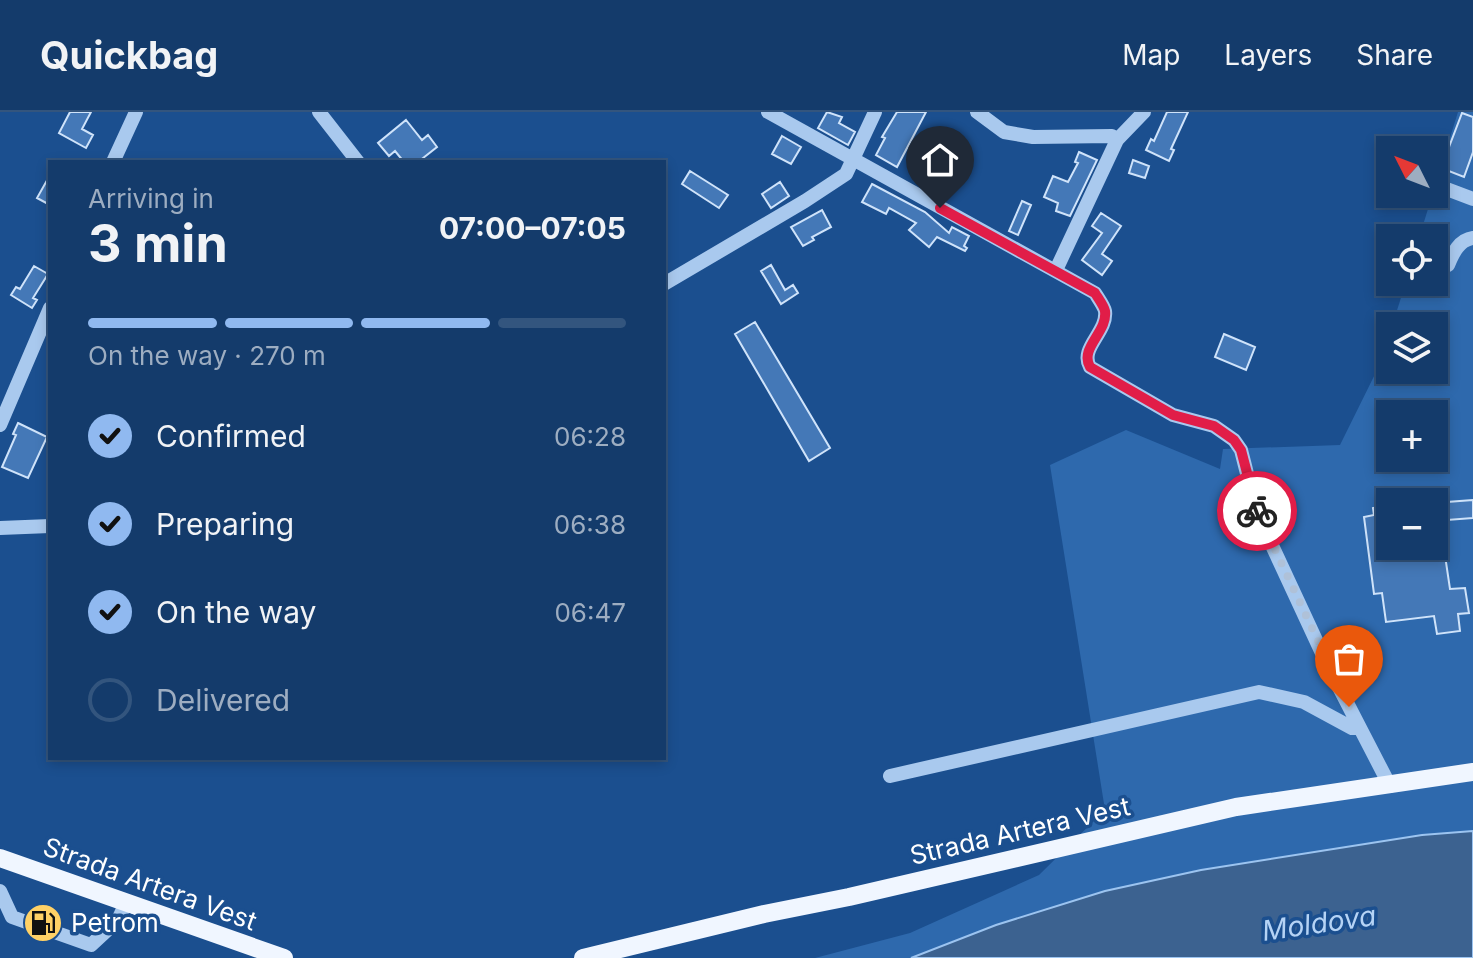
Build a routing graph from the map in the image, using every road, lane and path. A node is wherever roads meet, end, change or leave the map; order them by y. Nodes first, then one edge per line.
1 (136, 112) edge
2 (319, 112) edge
3 (768, 112) edge
4 (875, 112) edge
5 (977, 112) edge
6 (1144, 112) edge
7 (1117, 140) junction
8 (114, 160) edge
9 (356, 160) edge
10 (853, 160) junction
11 (1448, 190) edge
12 (1473, 199) edge
13 (1473, 238) edge
14 (1448, 265) dead end
15 (1056, 270) junction
16 (666, 283) edge
17 (48, 313) edge
18 (0, 425) edge
19 (48, 526) edge
20 (0, 528) edge
21 (1359, 728) junction
22 (1473, 772) edge
23 (890, 776) dead end
24 (1390, 786) junction
25 (0, 858) edge
26 (0, 891) edge
27 (126, 903) junction
28 (284, 958) edge
29 (583, 958) edge

1 - 8 street
2 - 9 street
3 - 10 street
4 - 10 street
5 - 7 street
6 - 7 street
7 - 15 street
10 - 15 street
10 - 16 street
11 - 12 street
13 - 14 street
15 - 21 street
17 - 18 street
19 - 20 street
21 - 23 street
21 - 24 street
22 - 24 main road, Strada Artera Vest
24 - 29 main road, Strada Artera Vest
25 - 27 main road, Strada Artera Vest
26 - 27 street
27 - 28 main road, Strada Artera Vest

